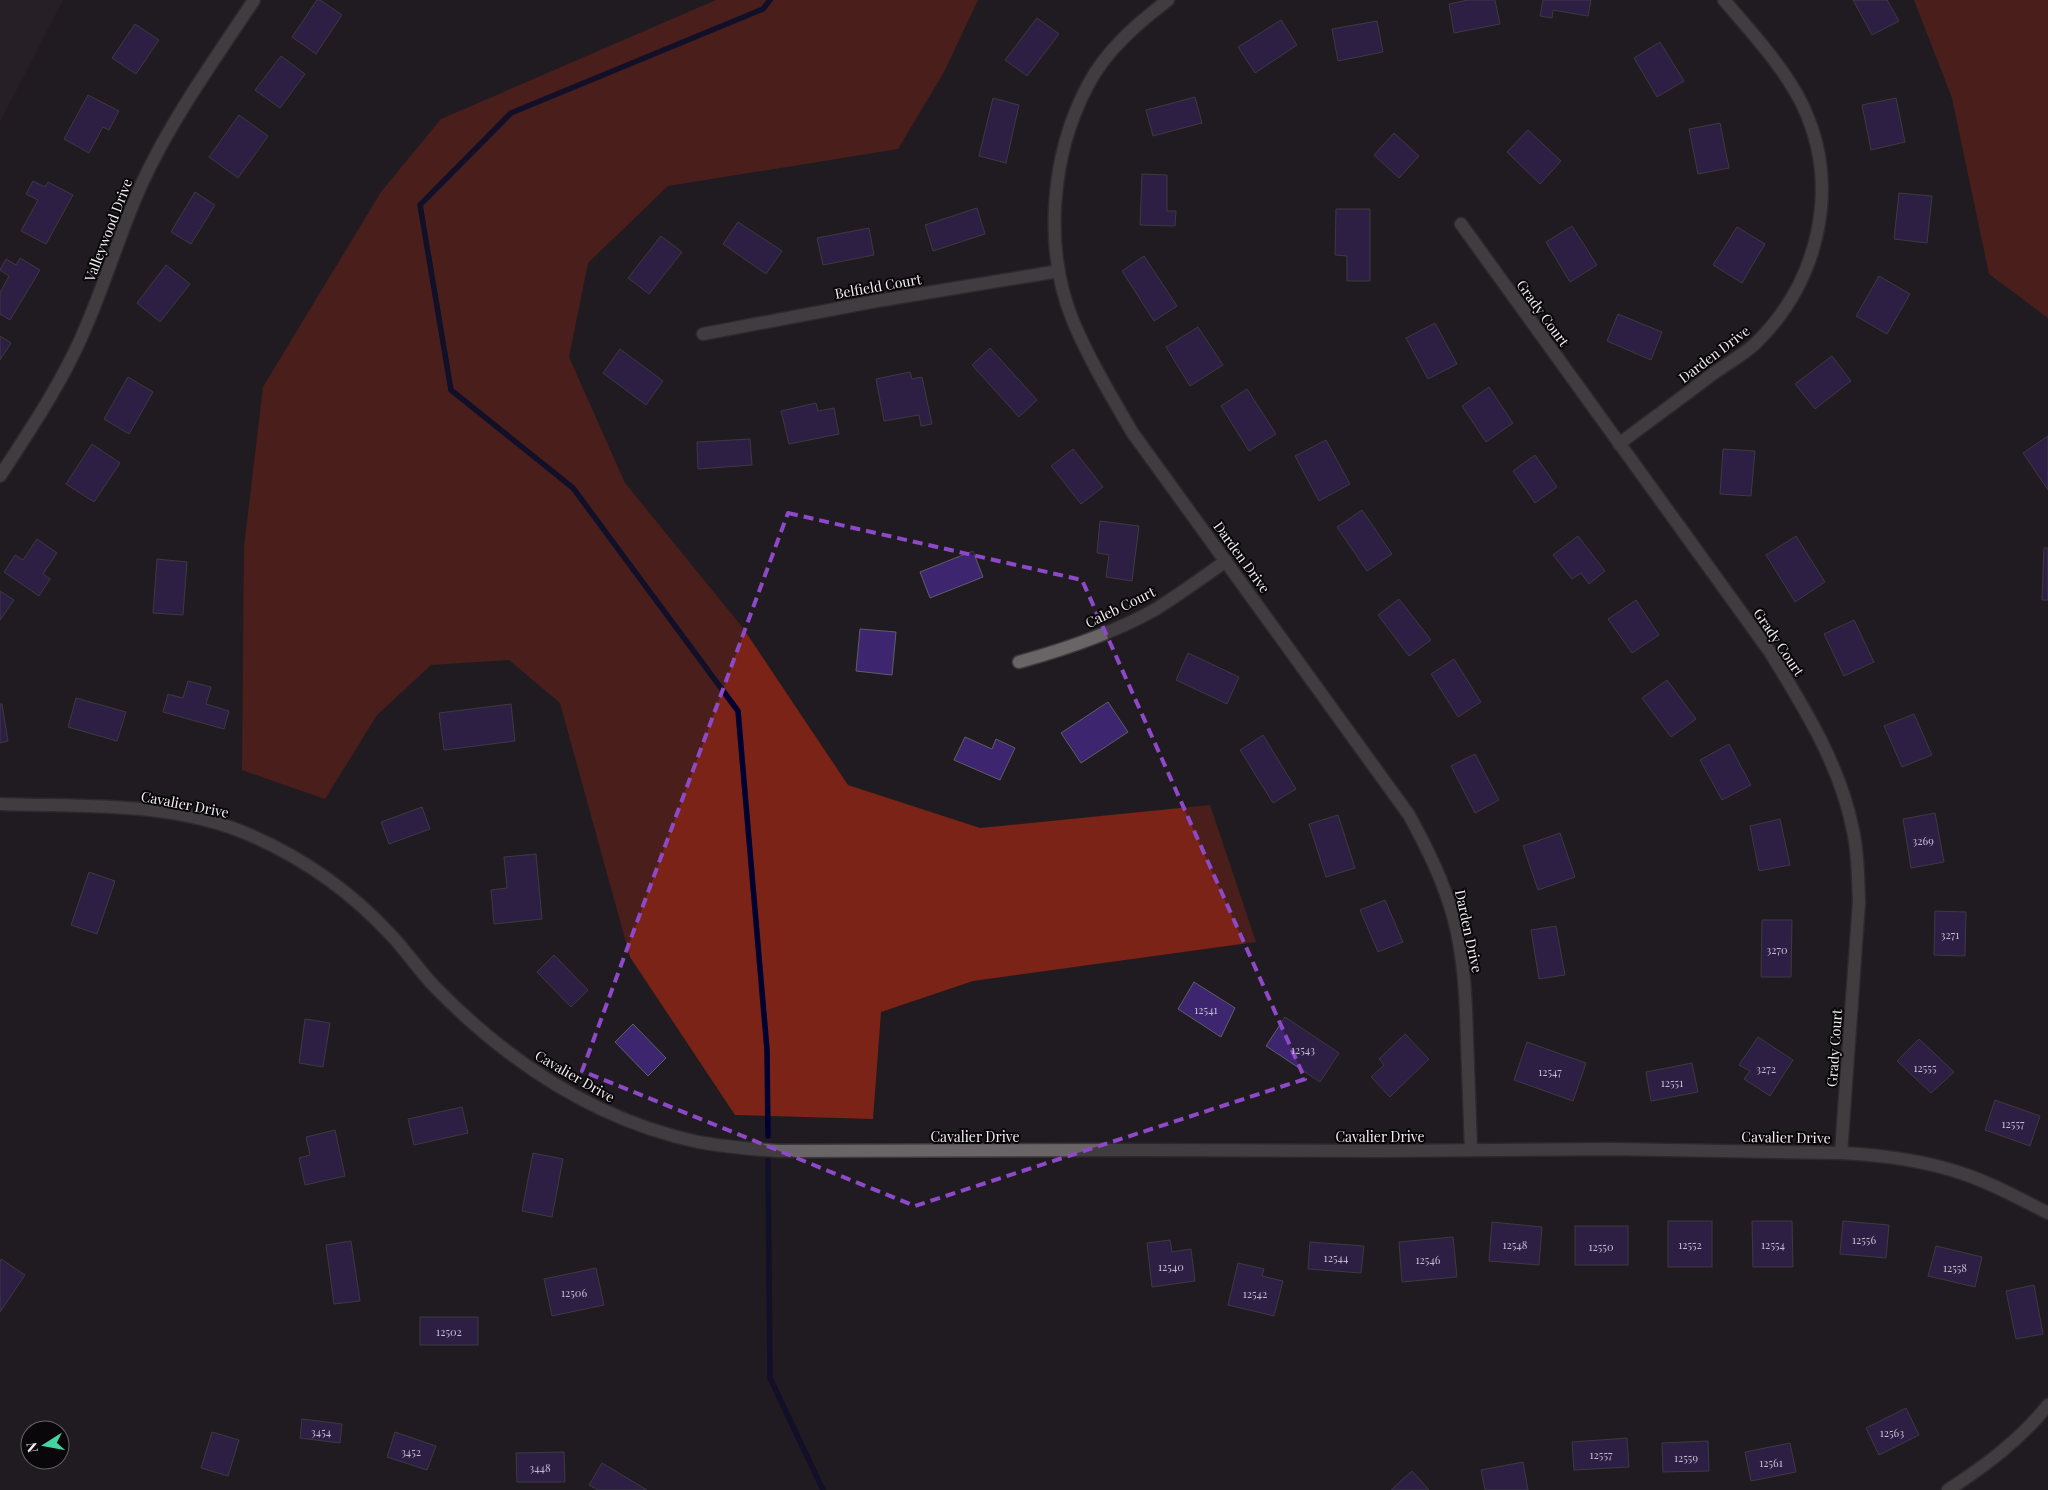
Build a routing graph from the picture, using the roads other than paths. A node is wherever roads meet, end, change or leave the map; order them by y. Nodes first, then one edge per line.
1 (254, 0) edge
2 (1168, 0) edge
3 (1724, 0) edge
4 (1461, 224) dead end
5 (1059, 271) junction
6 (703, 334) dead end
7 (1619, 444) junction
8 (0, 476) edge
9 (1226, 561) junction
10 (1019, 662) dead end
11 (0, 804) edge
12 (1471, 1150) junction
13 (1841, 1153) junction
14 (2048, 1213) edge
15 (2048, 1405) edge
16 (1948, 1490) edge

1 - 8 street, Valleywood Drive
2 - 5 street, Darden Drive
3 - 7 street, Darden Drive
4 - 7 street, Grady Court
5 - 6 street, Belfield Court
5 - 9 street, Darden Drive
7 - 13 street, Grady Court
9 - 10 street, Caleb Court
9 - 12 street, Darden Drive
11 - 12 street, Cavalier Drive
12 - 13 street, Cavalier Drive
13 - 14 street, Cavalier Drive
15 - 16 street

